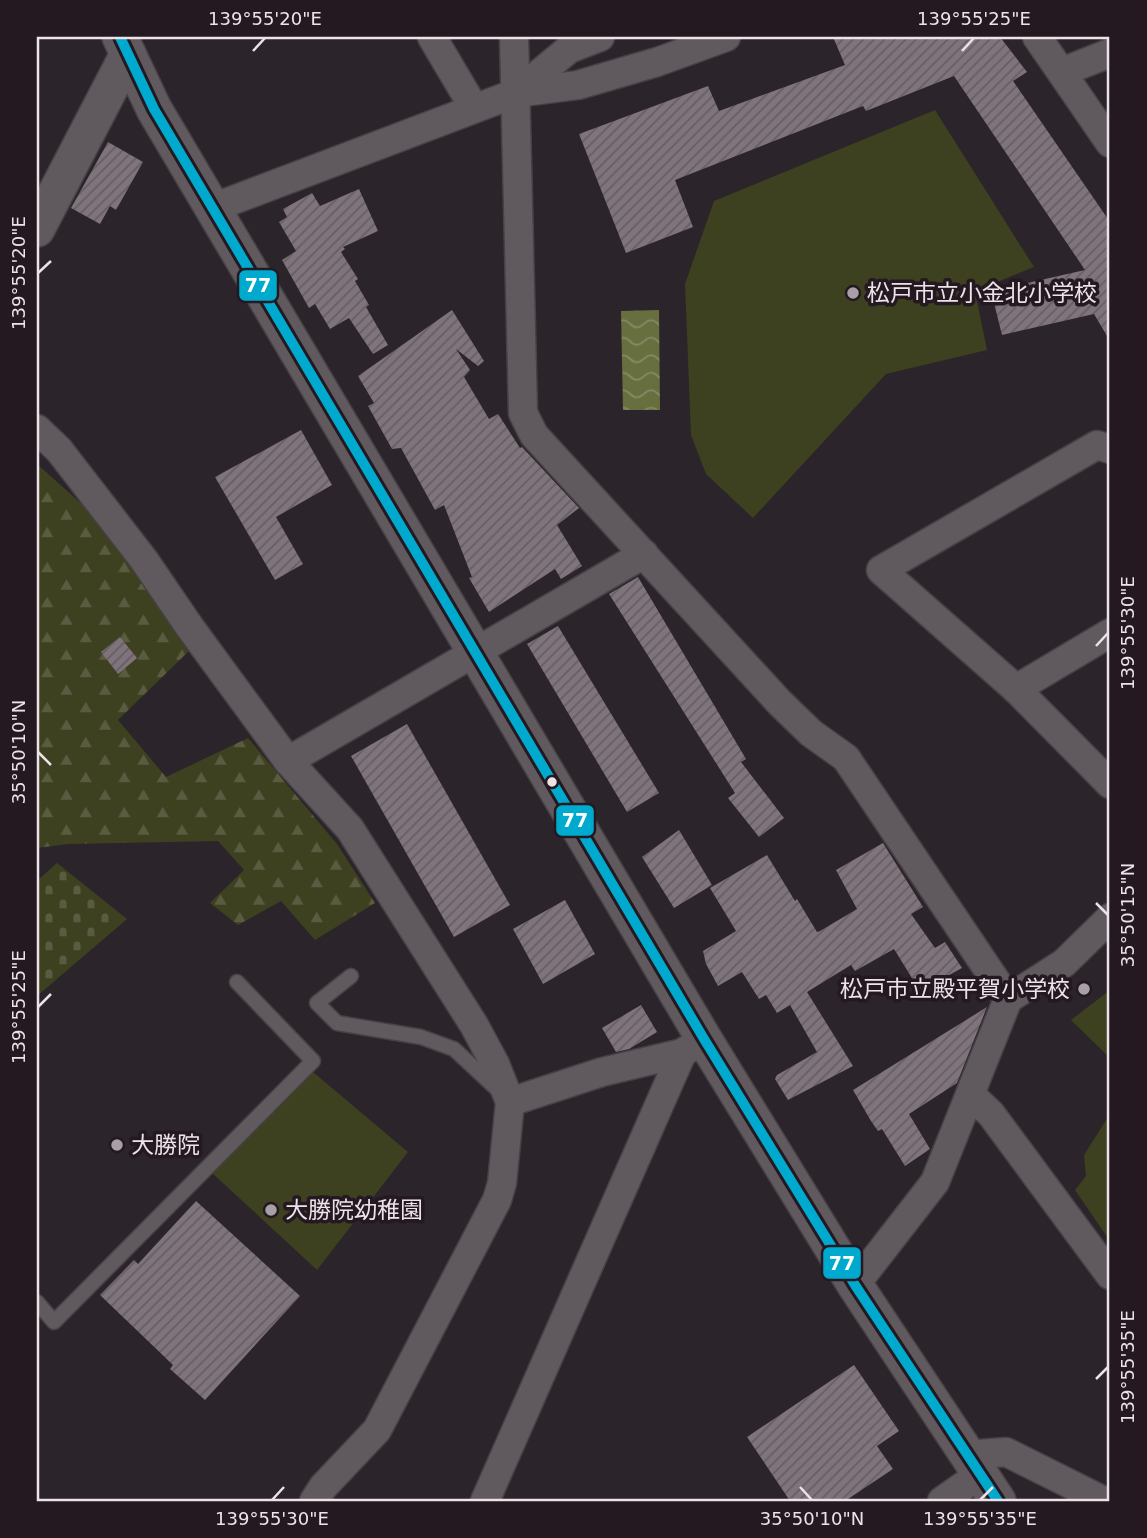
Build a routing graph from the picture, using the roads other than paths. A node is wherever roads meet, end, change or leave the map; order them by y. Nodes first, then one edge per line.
1 (432, 37) edge
2 (514, 37) edge
3 (600, 37) edge
4 (726, 37) edge
5 (1037, 37) edge
6 (129, 42) edge
7 (1110, 53) edge
8 (1062, 72) junction
9 (516, 93) junction
10 (474, 108) junction
11 (1110, 143) edge
12 (215, 207) junction
13 (37, 229) edge
14 (37, 429) edge
15 (1110, 449) edge
16 (644, 554) junction
17 (1110, 633) edge
18 (475, 652) junction
19 (1016, 689) junction
20 (288, 761) junction
21 (1110, 784) edge
22 (1110, 918) edge
23 (351, 976) dead end
24 (237, 982) dead end
25 (1008, 999) junction
26 (693, 1046) junction
27 (972, 1096) junction
28 (510, 1102) junction
29 (1110, 1275) edge
30 (855, 1285) junction
31 (37, 1301) edge
32 (981, 1477) edge
33 (314, 1501) edge
34 (485, 1501) edge
35 (942, 1501) edge
36 (1104, 1501) edge

1 - 10 street
2 - 9 street
3 - 9 street
4 - 9 street
5 - 8 street
6 - 12 street
6 - 13 street
7 - 8 street
8 - 11 street
9 - 10 street
9 - 16 street
10 - 12 street
12 - 18 street
14 - 20 street
15 - 19 street
16 - 18 street
16 - 25 street
17 - 19 street
18 - 20 street
18 - 26 street
19 - 21 street
20 - 28 street
22 - 25 street
23 - 28 lane
24 - 31 lane
25 - 27 street
26 - 28 street
26 - 30 street
26 - 34 street
27 - 29 street
27 - 30 street
28 - 33 street
30 - 32 street
32 - 35 street
32 - 36 street

